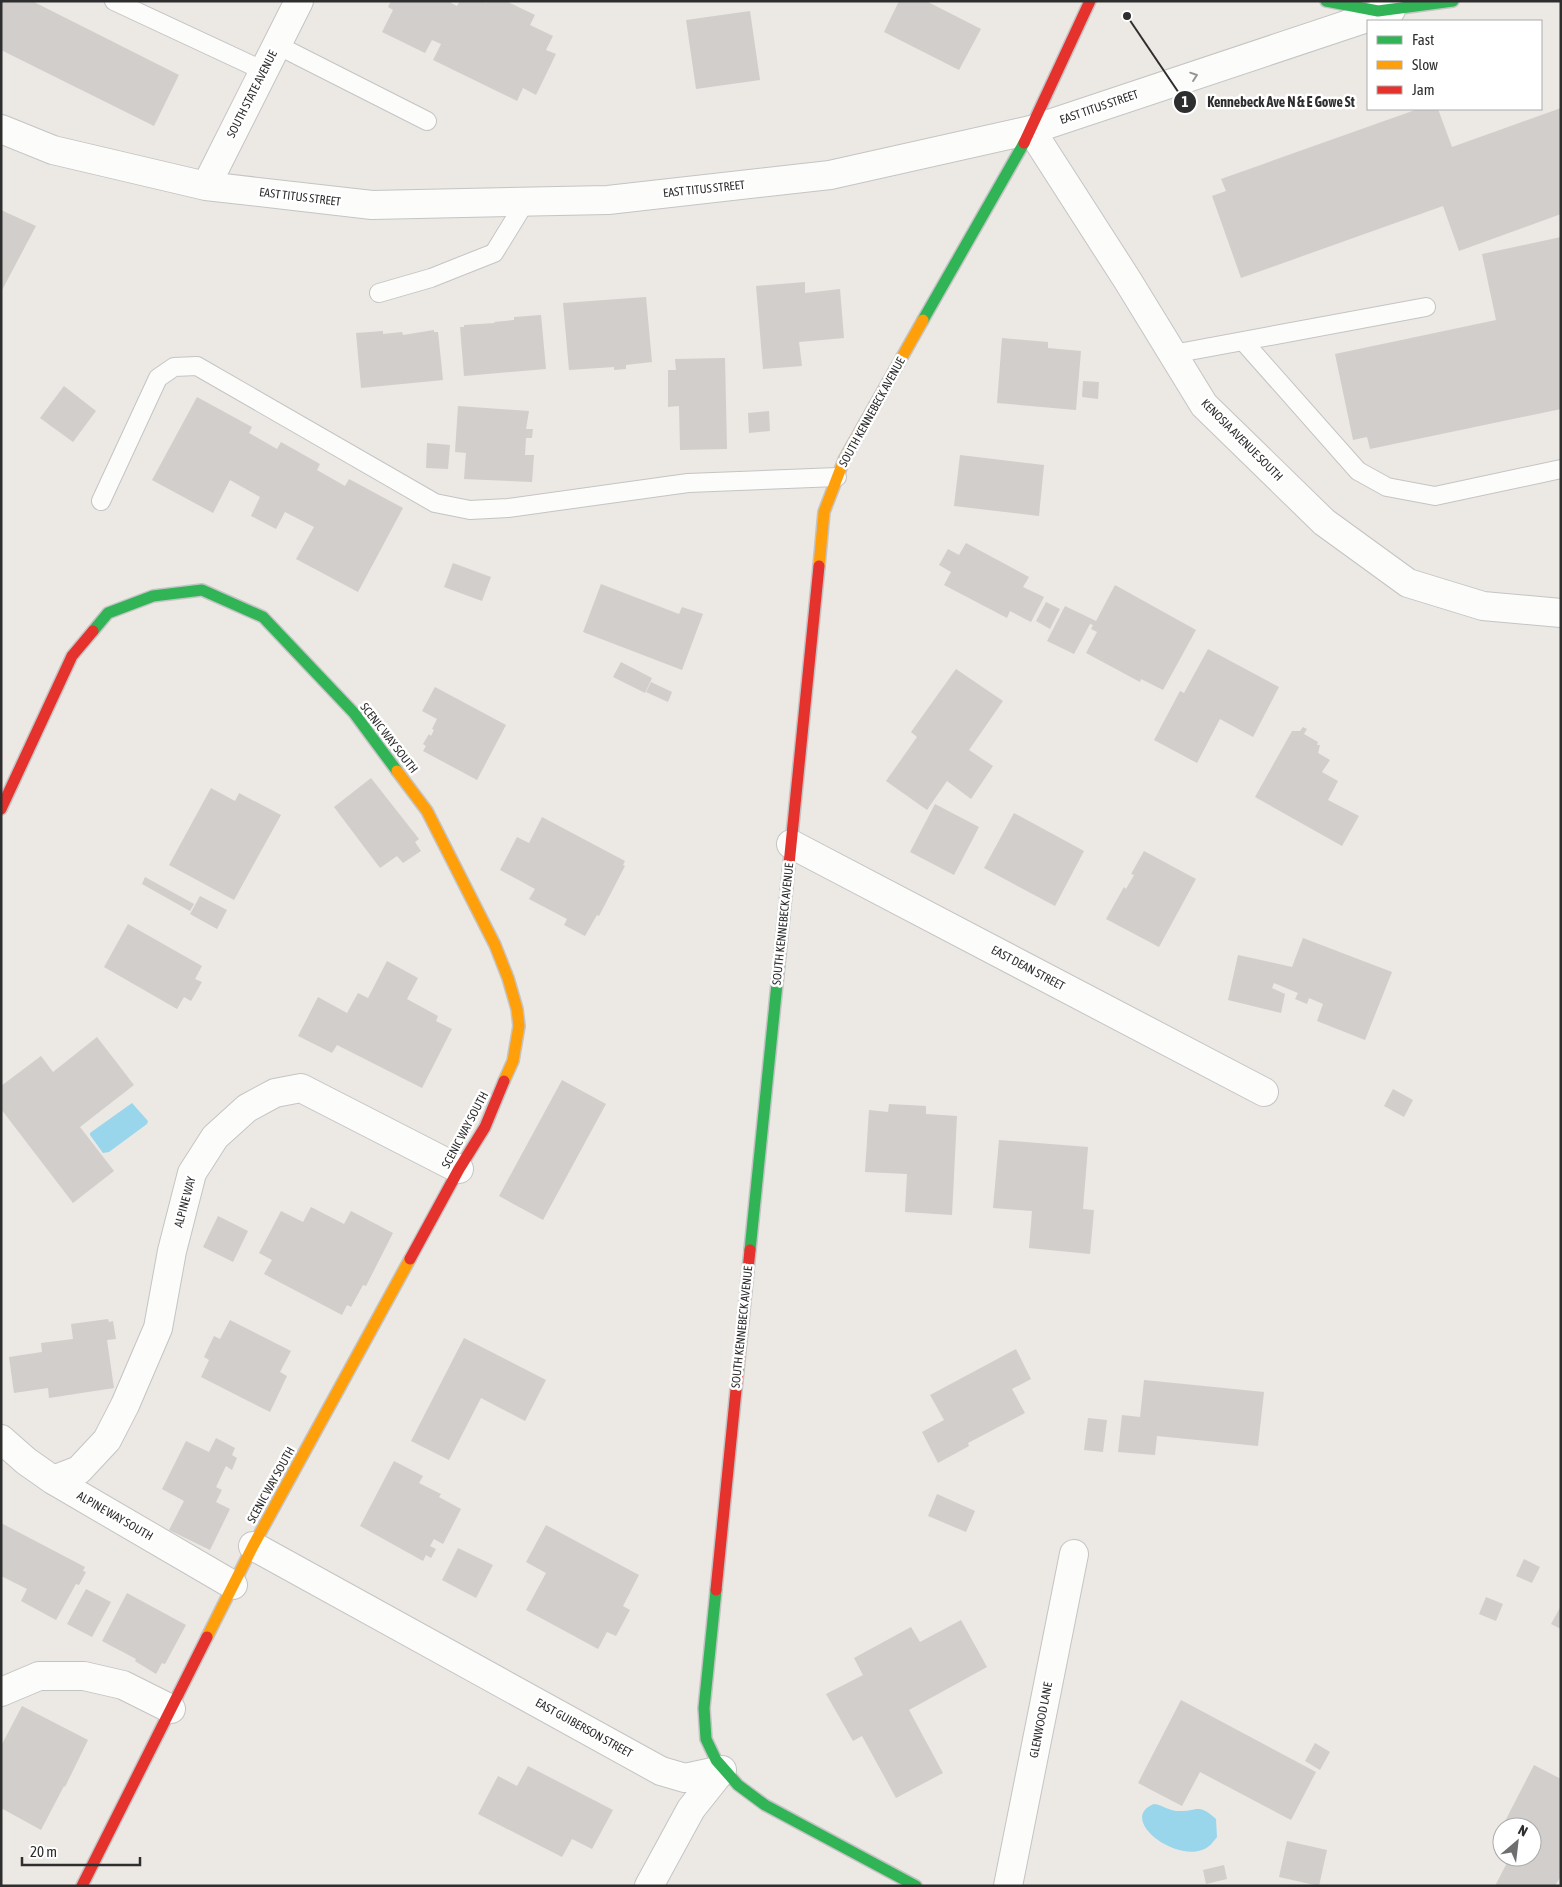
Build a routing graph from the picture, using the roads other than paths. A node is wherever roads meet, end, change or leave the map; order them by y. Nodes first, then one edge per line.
1 (114, 1) edge
2 (299, 1) edge
3 (1090, 1) edge
4 (1326, 1) edge
5 (1453, 1) edge
6 (1391, 10) junction
7 (277, 45) junction
8 (264, 71) junction
9 (427, 121) dead end
10 (1, 129) edge
11 (1031, 130) junction
12 (206, 186) junction
13 (526, 201) junction
14 (379, 293) dead end
15 (1426, 307) dead end
16 (1243, 341) junction
17 (1173, 354) junction
18 (1561, 469) edge
19 (838, 477) junction
20 (101, 501) dead end
21 (1561, 613) edge
22 (1, 809) edge
23 (791, 844) junction
24 (1264, 1092) dead end
25 (460, 1169) junction
26 (1, 1439) edge
27 (53, 1480) junction
28 (253, 1546) junction
29 (1074, 1554) dead end
30 (233, 1585) junction
31 (1, 1692) edge
32 (171, 1709) junction
33 (722, 1770) junction
34 (82, 1886) edge
35 (649, 1886) edge
36 (916, 1886) edge
37 (1008, 1886) edge

1 - 8 lane
2 - 7 street, SOUTH STATE AVENUE
3 - 11 street, SOUTH KENNEBECK AVENUE
4 - 6 street, EAST TITUS STREET
5 - 6 street, EAST TITUS STREET
11 -> 6 street, EAST TITUS STREET
7 - 8 street, SOUTH STATE AVENUE
7 - 9 lane
8 - 12 street, SOUTH STATE AVENUE
10 - 12 street, EAST TITUS STREET
11 - 13 street, EAST TITUS STREET
11 - 17 street, KENOSIA AVENUE SOUTH
11 - 19 street, SOUTH KENNEBECK AVENUE
12 - 13 street, EAST TITUS STREET
13 - 14 lane
15 - 16 lane
16 - 17 lane
16 - 18 lane
17 - 21 street, KENOSIA AVENUE SOUTH
19 - 20 lane
19 - 23 street, SOUTH KENNEBECK AVENUE
22 - 25 street, SCENIC WAY SOUTH
23 - 24 street, EAST DEAN STREET
23 - 33 street, SOUTH KENNEBECK AVENUE
25 - 27 street, ALPINE WAY
25 - 28 street, SCENIC WAY SOUTH
26 - 27 street, ALPINE WAY SOUTH
27 - 30 street, ALPINE WAY SOUTH
28 - 30 street, SCENIC WAY SOUTH
28 - 33 street, EAST GUIBERSON STREET
29 - 37 street, GLENWOOD LANE
30 - 32 street, SCENIC WAY SOUTH
31 - 32 street
32 - 34 street, SCENIC WAY SOUTH
33 - 35 street
33 - 36 street

